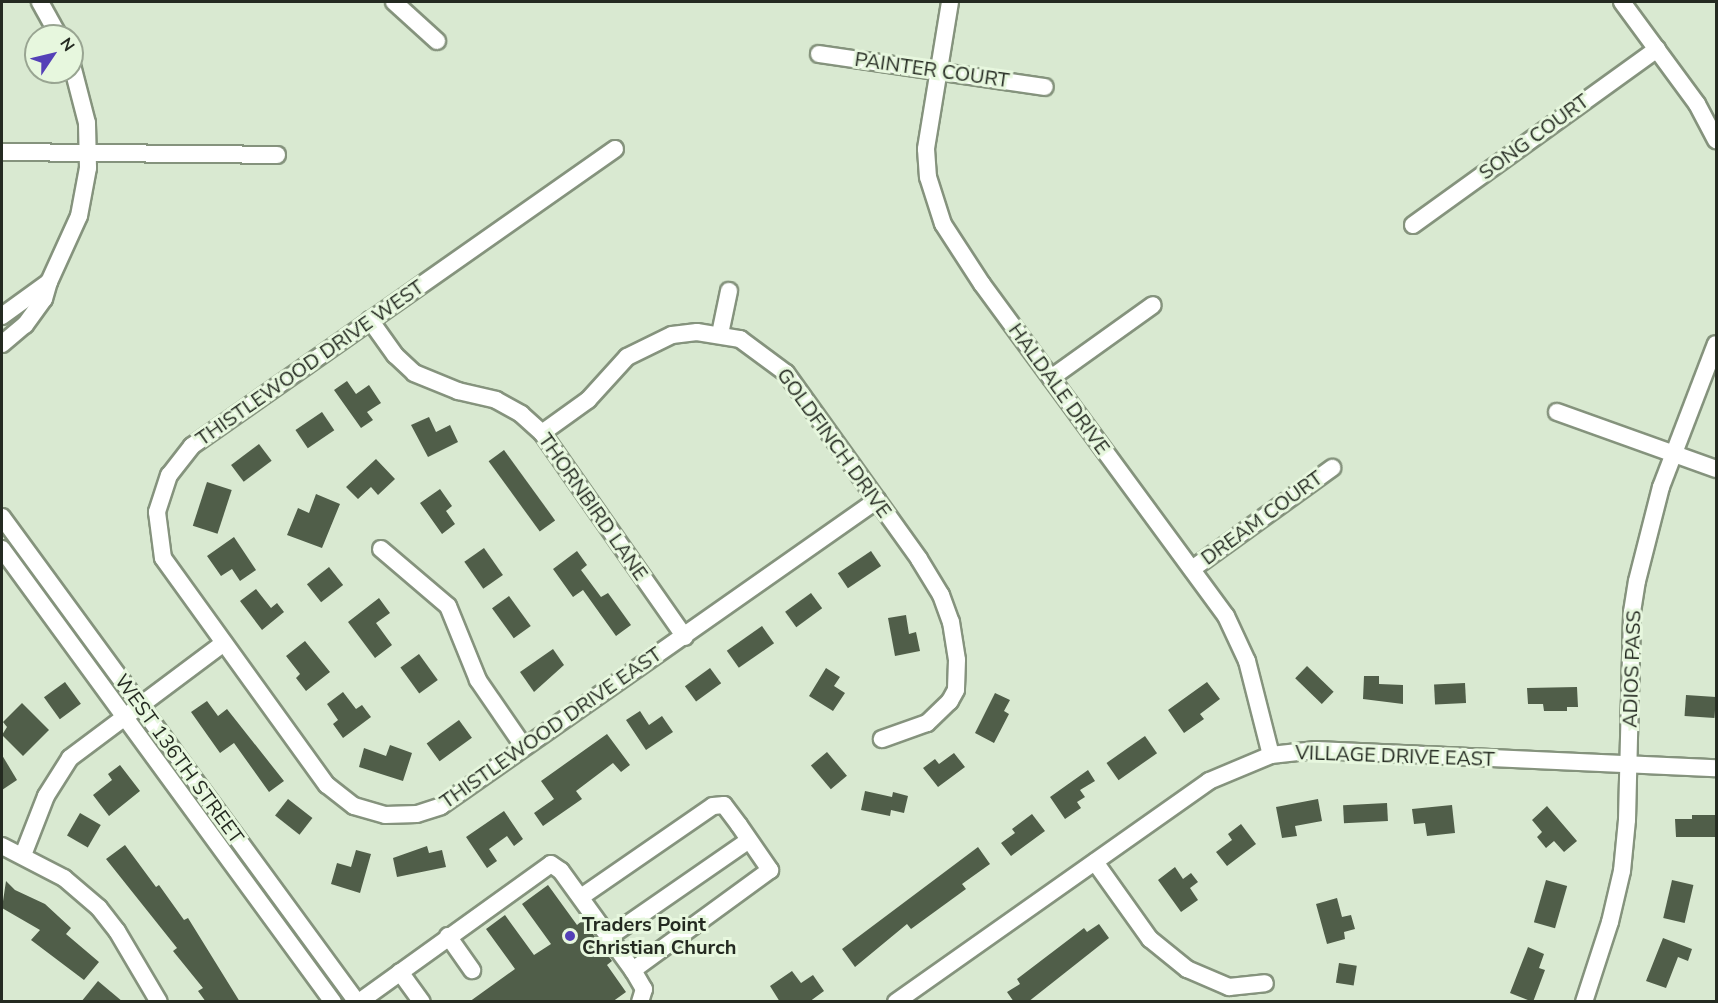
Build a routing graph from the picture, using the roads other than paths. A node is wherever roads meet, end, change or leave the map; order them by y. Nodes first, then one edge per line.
1 (40, 2) edge
2 (394, 2) edge
3 (950, 2) edge
4 (1622, 2) edge
5 (52, 24) edge
6 (437, 41) dead end
7 (1657, 49) junction
8 (819, 54) dead end
9 (938, 71) junction
10 (77, 84) edge
11 (1045, 87) dead end
12 (1716, 140) edge
13 (615, 150) dead end
14 (2, 152) edge
15 (88, 153) junction
16 (277, 155) dead end
17 (1413, 225) dead end
18 (49, 282) junction
19 (729, 291) dead end
20 (1153, 305) dead end
21 (2, 316) edge
22 (370, 320) junction
23 (720, 334) junction
24 (2, 344) edge
25 (1716, 344) edge
26 (1051, 378) junction
27 (1557, 412) dead end
28 (542, 433) junction
29 (1674, 453) junction
30 (1332, 468) dead end
31 (1716, 469) edge
32 (877, 500) junction
33 (2, 516) edge
34 (2, 549) edge
35 (381, 549) dead end
36 (1192, 569) junction
37 (685, 637) junction
38 (224, 643) junction
39 (132, 711) junction
40 (882, 738) dead end
41 (524, 747) junction
42 (1271, 755) junction
43 (1629, 764) junction
44 (1716, 768) edge
45 (749, 840) junction
46 (2, 846) edge
47 (23, 855) junction
48 (1095, 862) junction
49 (581, 897) junction
50 (448, 936) junction
51 (609, 937) junction
52 (472, 970) dead end
53 (633, 970) junction
54 (400, 972) junction
55 (1265, 983) dead end
56 (642, 995) edge
57 (159, 1002) edge
58 (333, 1002) edge
59 (358, 1002) edge
60 (422, 1002) edge
61 (896, 1002) edge
62 (1584, 1002) edge

1 - 5 street
2 - 6 street
3 - 9 street, HALDALE DRIVE
4 - 7 street
7 - 12 street
7 - 17 street, SONG COURT
8 - 9 street, PAINTER COURT
9 - 11 street, PAINTER COURT
9 - 26 street, HALDALE DRIVE
10 - 15 street
13 - 22 street, THISTLEWOOD DRIVE WEST
14 - 15 street
15 - 16 street
15 - 18 street
18 - 21 street
18 - 24 street
19 - 23 street
20 - 26 street
22 - 28 street, THORNBIRD LANE
22 - 38 street, THISTLEWOOD DRIVE WEST
23 - 28 street, GOLDFINCH DRIVE
23 - 32 street, GOLDFINCH DRIVE
25 - 29 street, ADIOS PASS
26 - 36 street, HALDALE DRIVE
27 - 29 street
28 - 37 street, THORNBIRD LANE
29 - 31 street
29 - 43 street, ADIOS PASS
30 - 36 street, DREAM COURT
32 - 37 street, THISTLEWOOD DRIVE EAST
32 - 40 street, GOLDFINCH DRIVE
33 - 39 street, WEST 136TH STREET
34 - 39 street, WEST 136TH STREET
35 - 41 street
36 - 42 street, HALDALE DRIVE
37 - 41 street, THISTLEWOOD DRIVE EAST
38 - 39 street
38 - 41 street, THISTLEWOOD DRIVE EAST
39 - 47 street
39 - 58 street, WEST 136TH STREET
39 - 59 street, WEST 136TH STREET
42 - 43 street, VILLAGE DRIVE EAST
42 - 48 street, VILLAGE DRIVE EAST
43 - 44 street, VILLAGE DRIVE EAST
43 - 62 street, ADIOS PASS
45 - 49 street
45 - 51 street
45 - 53 street
46 - 47 street
47 - 57 street
48 - 55 street
48 - 61 street, VILLAGE DRIVE EAST
49 - 50 street
49 - 51 street
50 - 52 street
50 - 54 street
51 - 53 street
53 - 56 street
54 - 59 street
54 - 60 street

